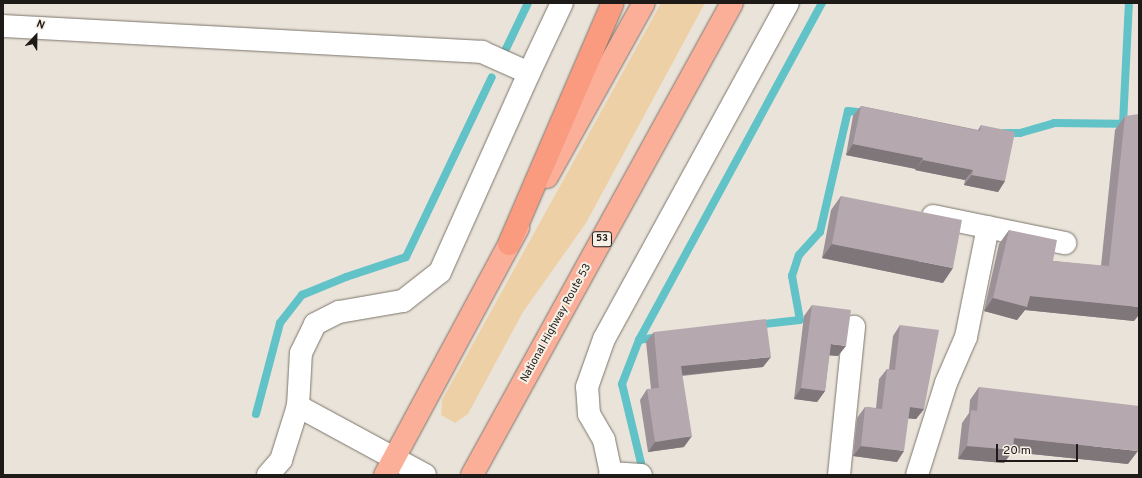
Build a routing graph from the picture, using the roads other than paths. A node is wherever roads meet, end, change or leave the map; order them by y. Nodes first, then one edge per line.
1 (562, 3) edge
2 (613, 3) edge
3 (644, 3) edge
4 (732, 3) edge
5 (788, 3) edge
6 (3, 26) edge
7 (529, 73) junction
8 (910, 212) edge
9 (988, 227) junction
10 (1065, 243) dead end
11 (509, 244) junction
12 (854, 327) dead end
13 (298, 406) junction
14 (390, 466) edge
15 (611, 474) edge
16 (634, 474) edge
17 (268, 475) edge
18 (425, 475) edge
19 (472, 475) edge
20 (641, 475) edge
21 (839, 475) edge
22 (917, 475) edge

1 - 7 street
2 - 11 highway
3 - 11 highway
4 - 19 highway, National Highway Route 53 / 53
5 - 15 street
6 - 7 street
7 - 13 street
8 - 9 street
9 - 10 street
9 - 22 street
11 - 14 highway
12 - 21 street
13 - 14 street
13 - 17 street
14 - 18 street
15 - 16 street
16 - 20 street

